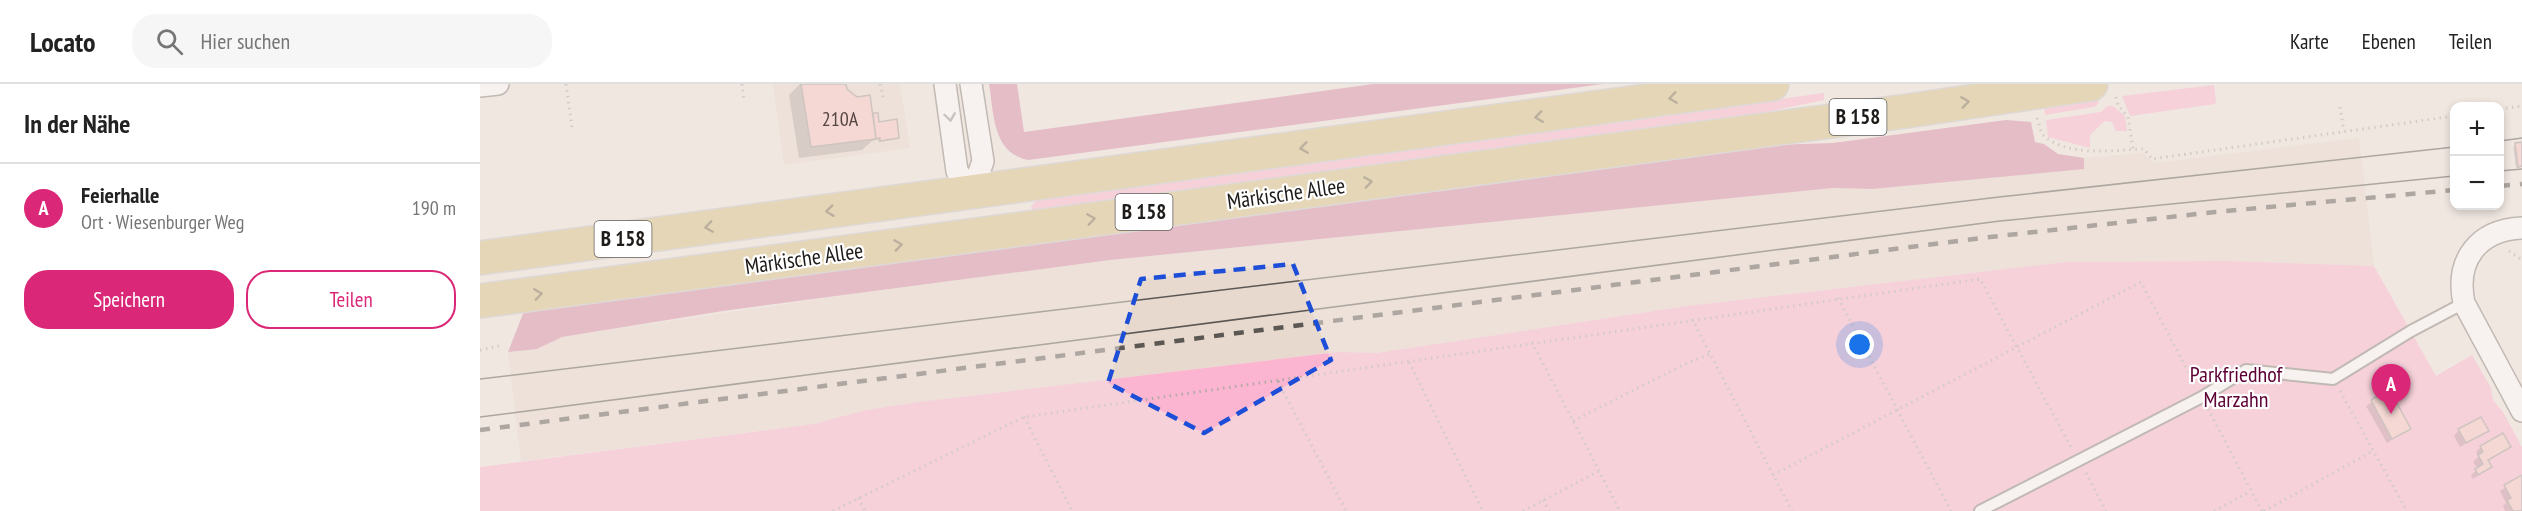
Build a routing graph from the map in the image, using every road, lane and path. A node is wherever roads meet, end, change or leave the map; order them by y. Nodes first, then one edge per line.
1 (498, 84) edge
2 (566, 84) edge
3 (742, 84) edge
4 (880, 84) edge
5 (945, 84) edge
6 (971, 84) edge
7 (1772, 84) edge
8 (480, 86) edge
9 (2086, 88) edge
10 (1640, 94) edge
11 (883, 97) dead end
12 (744, 102) dead end
13 (2522, 106) edge
14 (2340, 107) dead end
15 (2504, 108) edge
16 (2450, 117) edge
17 (2037, 118) dead end
18 (572, 128) dead end
19 (2344, 131) junction
20 (2133, 149) junction
21 (972, 193) junction
22 (2522, 228) edge
23 (979, 234) junction
24 (2502, 245) dead end
25 (480, 258) edge
26 (2522, 260) edge
27 (2141, 282) dead end
28 (1838, 298) junction
29 (480, 302) edge
30 (2464, 303) junction
31 (1692, 320) junction
32 (1532, 342) junction
33 (499, 345) dead end
34 (2018, 346) junction
35 (480, 350) edge
36 (1710, 354) junction
37 (1409, 362) junction
38 (2333, 379) junction
39 (1278, 381) junction
40 (1898, 411) junction
41 (2522, 411) edge
42 (1024, 417) junction
43 (1573, 421) junction
44 (2373, 451) junction
45 (2078, 459) junction
46 (1599, 471) junction
47 (1773, 475) junction
48 (2251, 491) dead end
49 (858, 498) junction
50 (1543, 500) junction
51 (833, 511) edge
52 (865, 511) edge
53 (1072, 511) edge
54 (1346, 511) edge
55 (1483, 511) edge
56 (1523, 511) edge
57 (1549, 511) edge
58 (1620, 511) edge
59 (1792, 511) edge
60 (1951, 511) edge
61 (1980, 511) edge
62 (2106, 511) edge
63 (2214, 511) edge
64 (2264, 511) edge
65 (2407, 511) edge

1 - 8 street
2 - 18 path
3 - 12 path
4 - 11 path
5 -> 21 street
6 - 21 street
7 -> 10 main road, Märkische Allee / B 158
9 - 20 path
23 -> 9 main road, Märkische Allee / B 158
10 -> 21 main road, Märkische Allee / B 158
13 - 15 path
14 - 19 path
16 - 19 path
17 - 20 path
19 - 20 path
21 - 23 main road
21 -> 25 main road, Märkische Allee / B 158
22 - 30 street
29 -> 23 main road, Märkische Allee / B 158
24 - 26 path
27 - 34 path
28 - 31 path
28 - 34 path
28 - 40 path
30 - 38 lane
30 - 41 street
31 - 32 path
31 - 36 path
32 - 37 path
32 - 43 path
33 - 35 path
34 - 40 path
34 - 45 path
36 - 43 path
36 - 47 path
37 - 39 path
37 - 55 path
38 - 44 path
38 - 45 lane
39 - 42 path
39 - 54 path
40 - 47 path
40 - 60 path
42 - 49 path
42 - 53 path
43 - 46 path
44 - 64 path
44 - 65 path
45 - 61 lane
45 - 62 path
46 - 50 path
46 - 58 path
47 - 59 path
48 - 63 path
49 - 51 path
49 - 52 path
50 - 56 path
50 - 57 path

